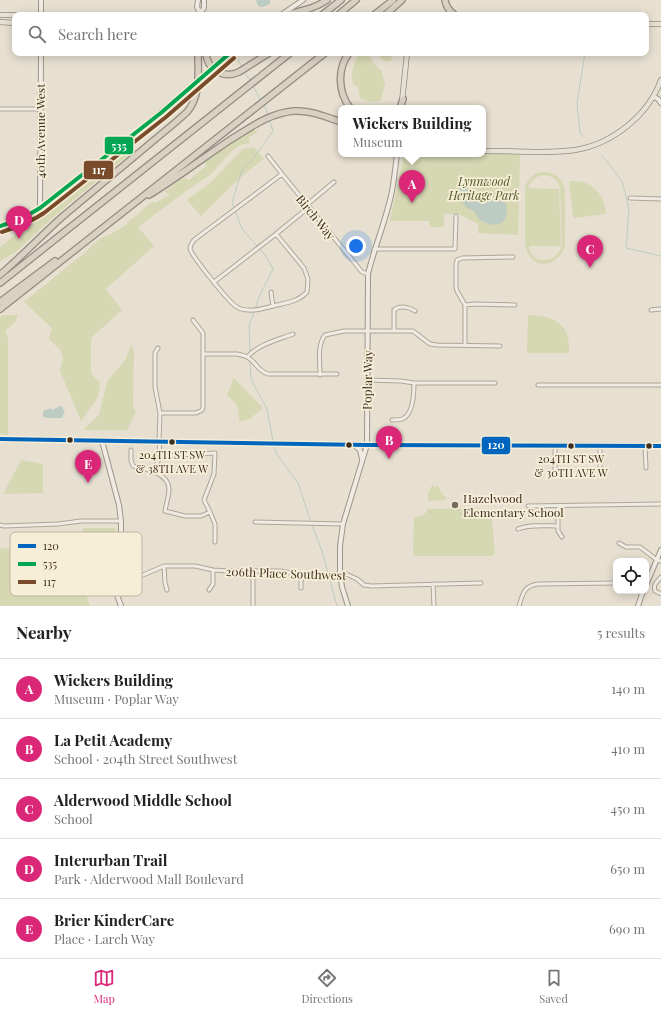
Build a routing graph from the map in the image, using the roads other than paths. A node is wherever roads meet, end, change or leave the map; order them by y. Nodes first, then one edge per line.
1 (41, 0) edge
2 (198, 0) edge
3 (204, 0) edge
4 (303, 0) edge
5 (327, 0) edge
6 (341, 0) edge
7 (356, 0) edge
8 (393, 0) edge
9 (402, 0) edge
10 (445, 0) edge
11 (41, 12) edge
12 (199, 12) edge
13 (201, 12) edge
14 (286, 12) edge
15 (297, 12) edge
16 (326, 12) edge
17 (342, 12) edge
18 (378, 12) edge
19 (388, 12) edge
20 (450, 12) edge
21 (0, 15) edge
22 (12, 15) edge
23 (0, 22) edge
24 (12, 23) edge
25 (649, 24) edge
26 (661, 24) edge
27 (41, 56) edge
28 (198, 56) edge
29 (206, 56) edge
30 (226, 56) edge
31 (264, 56) edge
32 (286, 56) edge
33 (321, 56) edge
34 (348, 56) edge
35 (407, 56) edge
36 (661, 80) edge
37 (654, 97) junction
38 (403, 99) joint
39 (661, 103) edge
40 (348, 105) edge
41 (402, 105) edge
42 (0, 109) edge
43 (40, 109) junction
44 (338, 121) edge
45 (486, 151) edge
46 (268, 156) dead end
47 (397, 157) edge
48 (282, 174) junction
49 (334, 182) dead end
50 (630, 198) dead end
51 (661, 199) edge
52 (309, 207) junction
53 (40, 208) junction
54 (120, 214) junction
55 (456, 216) dead end
56 (0, 226) edge
57 (276, 234) junction
58 (374, 249) junction
59 (513, 257) dead end
60 (0, 274) edge
61 (368, 274) junction
62 (214, 282) junction
63 (0, 284) edge
64 (271, 292) dead end
65 (307, 292) junction
66 (312, 295) dead end
67 (0, 302) edge
68 (466, 305) junction
69 (515, 305) dead end
70 (274, 306) junction
71 (661, 309) edge
72 (0, 310) edge
73 (651, 310) dead end
74 (415, 311) dead end
75 (192, 320) dead end
76 (368, 331) junction
77 (394, 331) junction
78 (293, 334) dead end
79 (465, 345) junction
80 (500, 346) dead end
81 (158, 348) dead end
82 (203, 354) junction
83 (247, 357) junction
84 (337, 374) dead end
85 (320, 375) junction
86 (367, 380) junction
87 (414, 383) junction
88 (495, 383) dead end
89 (538, 385) dead end
90 (661, 385) edge
91 (160, 413) junction
92 (392, 420) dead end
93 (0, 439) edge
94 (102, 441) junction
95 (159, 442) junction
96 (353, 445) junction
97 (367, 445) junction
98 (555, 446) junction
99 (600, 446) junction
100 (645, 446) junction
101 (661, 446) edge
102 (131, 450) dead end
103 (160, 456) junction
104 (362, 459) junction
105 (600, 468) dead end
106 (646, 468) dead end
107 (555, 469) dead end
108 (154, 471) junction
109 (661, 504) edge
110 (528, 506) dead end
111 (558, 506) junction
112 (210, 512) junction
113 (121, 521) junction
114 (255, 522) dead end
115 (343, 524) junction
116 (0, 525) edge
117 (558, 526) junction
118 (518, 529) dead end
119 (121, 532) edge
120 (562, 537) dead end
121 (215, 542) dead end
122 (619, 543) dead end
123 (661, 550) edge
124 (659, 560) edge
125 (164, 566) junction
126 (213, 570) junction
127 (253, 571) junction
128 (340, 573) junction
129 (142, 575) edge
130 (301, 575) junction
131 (661, 577) edge
132 (649, 579) edge
133 (481, 583) dead end
134 (613, 583) edge
135 (433, 584) junction
136 (301, 588) dead end
137 (167, 590) dead end
138 (209, 590) dead end
139 (642, 594) edge
140 (661, 594) edge
141 (117, 596) edge
142 (121, 606) edge
143 (253, 606) edge
144 (348, 606) edge
145 (434, 606) edge
146 (519, 606) edge
147 (638, 606) edge

1 - 11 street
2 - 12 street
3 - 13 street
4 - 14 street
5 - 15 highway
6 - 16 highway
7 - 17 highway
8 - 18 highway
9 - 19 highway
10 - 20 highway
21 - 22 main road
23 - 24 main road
25 - 26 main road
27 - 43 street, 40th Avenue West
28 - 60 highway
29 - 31 highway
30 - 53 street, bridge
32 - 63 highway
33 - 54 highway
34 - 40 highway
35 - 38 main road
36 - 37 main road
37 - 39 street
37 - 45 main road
38 - 41 highway
42 - 43 street
43 - 53 street, 40th Avenue West
44 - 54 highway
46 - 48 street, Birch Way
47 - 58 street, Poplar Way
48 - 52 street, Birch Way
48 - 62 street
49 - 52 street
50 - 51 street
52 - 57 street
52 - 61 street, Birch Way
53 - 56 street
54 - 67 highway
54 - 72 highway
55 - 58 street
57 - 62 street
57 - 65 street
58 - 61 street, Poplar Way
59 - 68 street
61 - 76 street, Poplar Way
62 - 70 street
64 - 70 street
65 - 66 street
65 - 70 street
68 - 69 street
68 - 79 street
71 - 73 street
74 - 77 street
75 - 82 street
76 - 77 street
76 - 85 street
76 - 86 street, Poplar Way
77 - 79 street
78 - 83 street
79 - 80 street
81 - 91 street
82 - 83 street
82 - 91 street
83 - 85 street
84 - 85 street
86 - 87 street
86 - 97 street, Poplar Way
87 - 88 street
87 - 92 street
89 - 90 street
91 - 95 street
93 - 94 street
94 - 95 street
94 - 113 street
95 - 96 street
95 - 103 street
96 - 97 street
96 - 104 street
97 - 98 street
97 - 104 street, Poplar Way
98 - 99 street
98 - 107 street
99 - 100 street
99 - 105 street
100 - 101 street
100 - 106 street
102 - 108 street
103 - 108 street
103 - 112 street
104 - 115 street, Poplar Way
108 - 112 street
109 - 111 street
110 - 111 street
111 - 117 street
112 - 121 street
113 - 116 street
113 - 119 street
114 - 115 street
115 - 128 street, Poplar Way
117 - 118 street
117 - 120 street
122 - 124 street
123 - 124 street
124 - 132 street
125 - 126 street, 206th Place Southwest
125 - 129 street, 206th Place Southwest
125 - 137 street
126 - 127 street, 206th Place Southwest
126 - 138 street
127 - 130 street, 206th Place Southwest
127 - 143 street
128 - 130 street, 206th Place Southwest
128 - 135 street, 206th Place Southwest
128 - 144 street, Poplar Way
130 - 136 street
131 - 140 street
133 - 135 street, 206th Place Southwest
134 - 146 street
135 - 145 street
139 - 147 street
141 - 142 street

